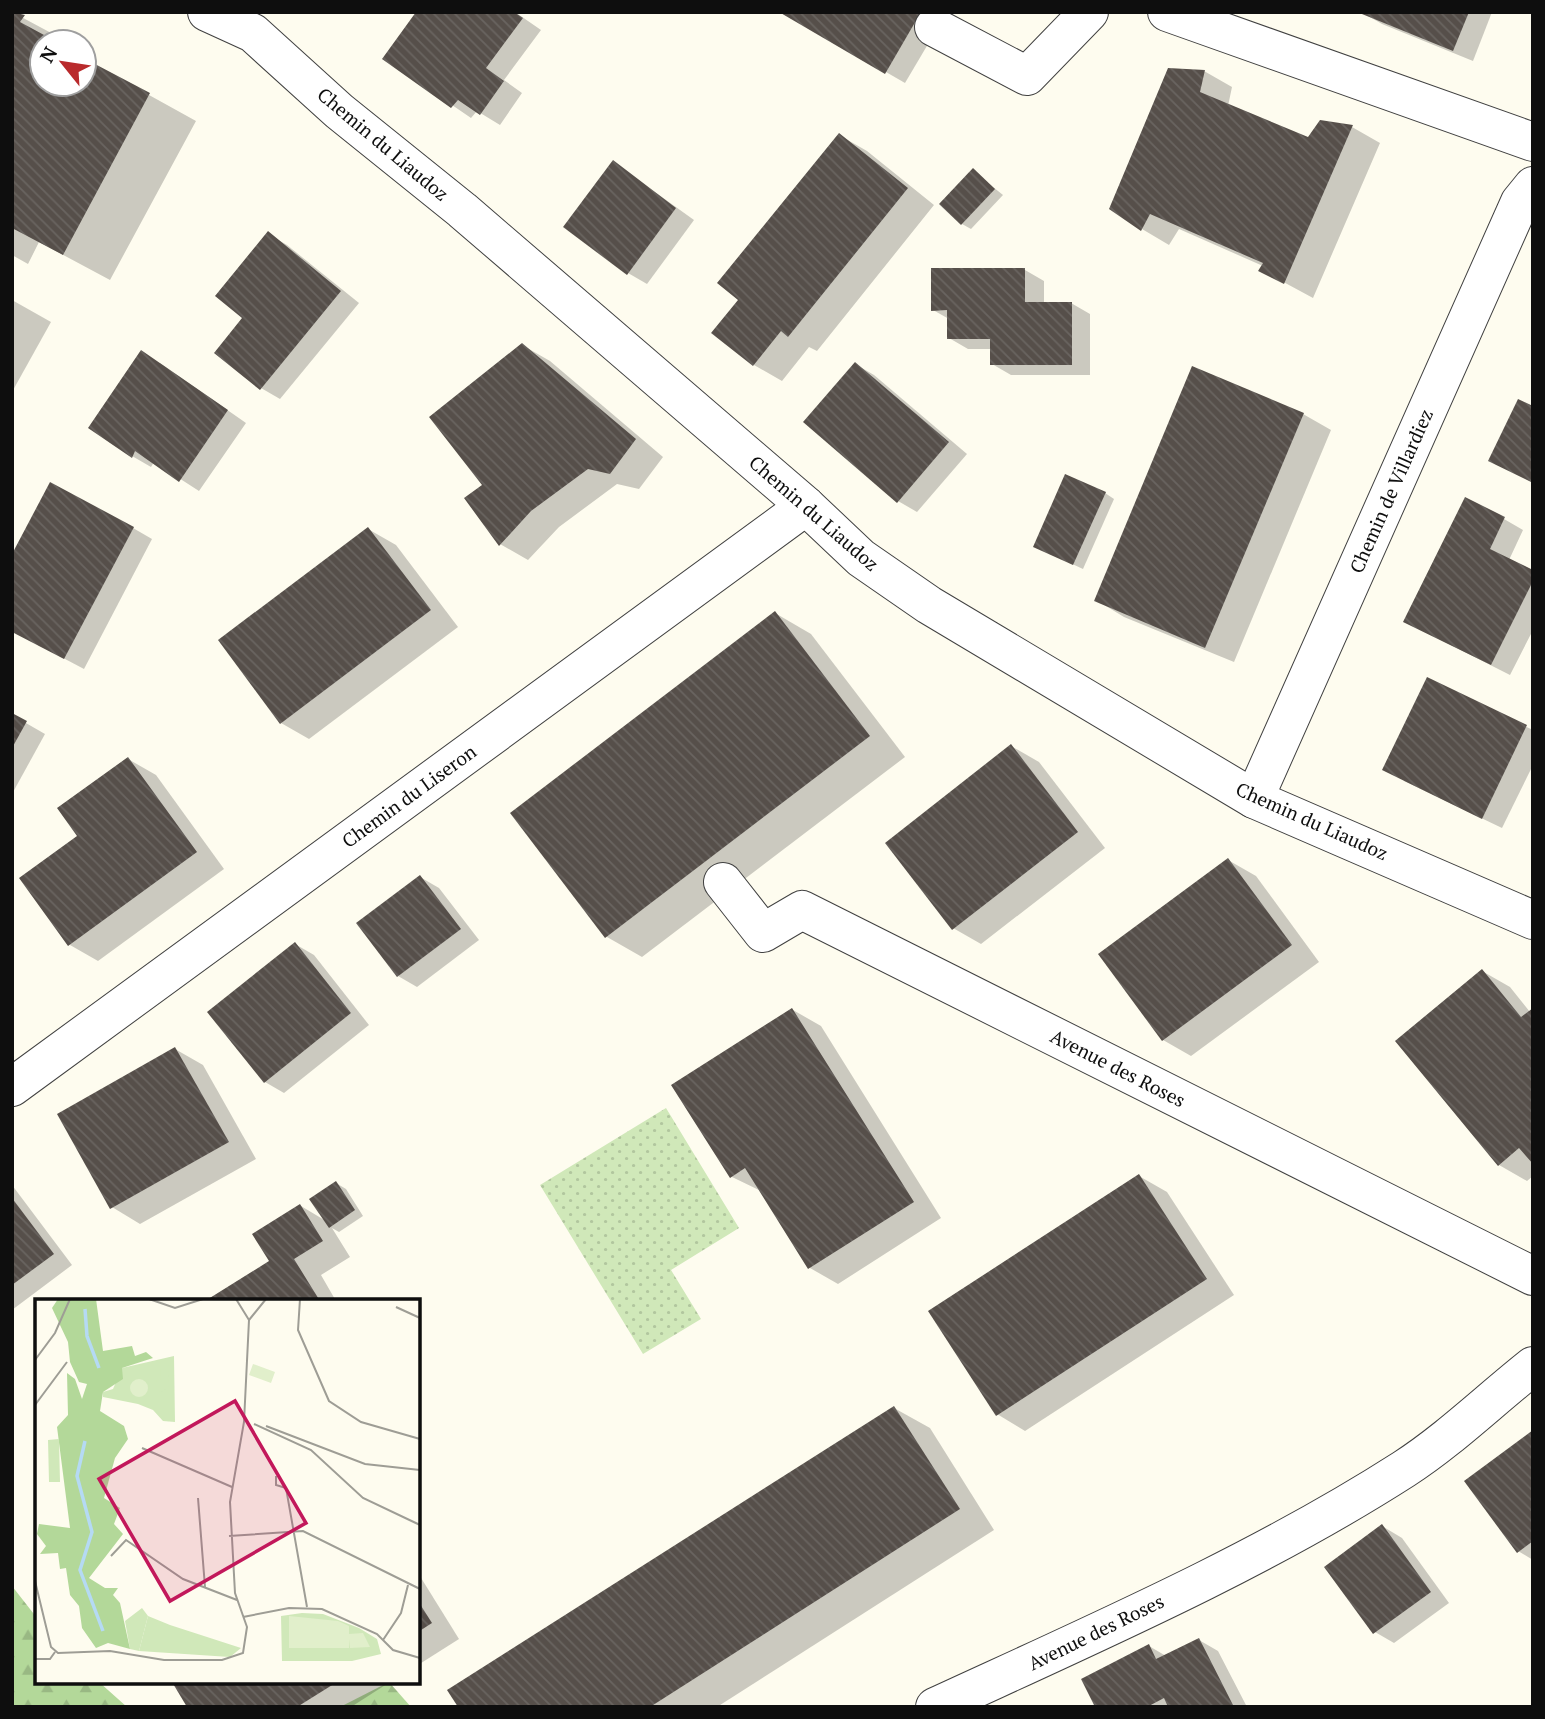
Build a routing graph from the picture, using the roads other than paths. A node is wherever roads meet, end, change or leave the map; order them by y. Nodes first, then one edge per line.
1 (207, 12) edge
2 (1089, 12) edge
3 (1167, 12) edge
4 (262, 23) edge
5 (934, 27) dead end
6 (1533, 142) edge
7 (1533, 186) edge
8 (806, 506) junction
9 (1254, 799) junction
10 (723, 882) dead end
11 (1533, 920) edge
12 (12, 1087) edge
13 (1533, 1276) edge
14 (1533, 1366) edge
15 (934, 1707) edge

1 - 4 street, Chemin du Liaudoz
2 - 5 street
3 - 6 street
4 - 8 street, Chemin du Liaudoz
7 - 9 street, Chemin de Villardiez
8 - 9 street, Chemin du Liaudoz
8 - 12 street, Chemin du Liseron
9 - 11 street, Chemin du Liaudoz
10 - 13 street, Avenue des Roses
14 - 15 street, Avenue des Roses

